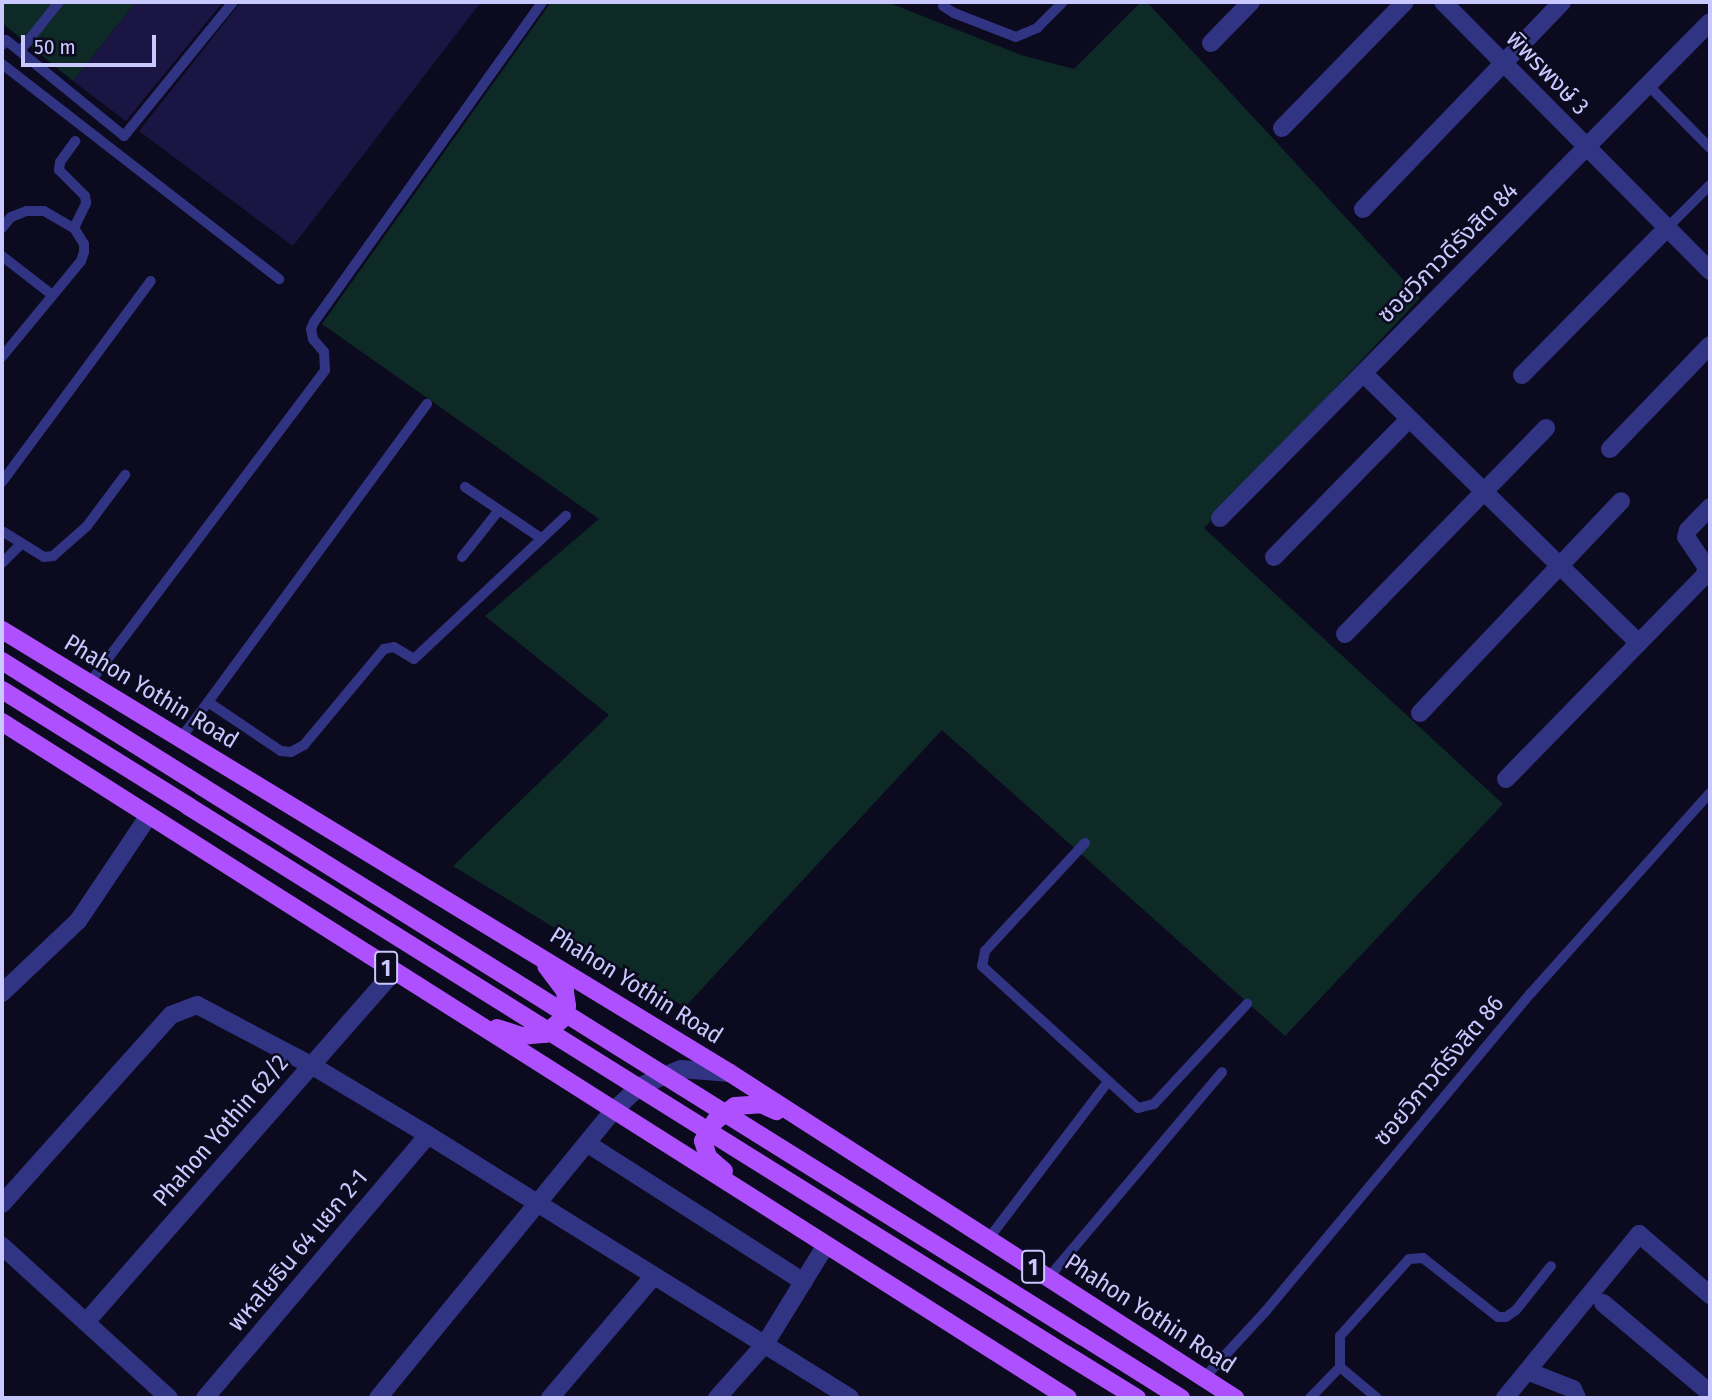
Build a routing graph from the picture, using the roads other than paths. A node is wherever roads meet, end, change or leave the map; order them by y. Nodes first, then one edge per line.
1 (59, 2) edge
2 (233, 2) edge
3 (542, 2) edge
4 (1063, 2) edge
5 (1251, 2) edge
6 (1405, 2) edge
7 (1443, 2) edge
8 (1562, 2) edge
9 (943, 6) dead end
10 (1710, 22) edge
11 (1211, 43) dead end
12 (2, 44) edge
13 (20, 51) junction
14 (1503, 62) junction
15 (2, 64) edge
16 (1648, 85) junction
17 (1282, 128) dead end
18 (75, 141) dead end
19 (1587, 148) junction
20 (1710, 148) edge
21 (1710, 185) edge
22 (1363, 209) dead end
23 (2, 228) edge
24 (74, 228) junction
25 (1667, 228) junction
26 (2, 256) edge
27 (1710, 271) edge
28 (279, 279) dead end
29 (151, 281) dead end
30 (51, 294) junction
31 (1710, 345) edge
32 (2, 355) edge
33 (1363, 373) junction
34 (1522, 375) dead end
35 (427, 404) dead end
36 (1408, 420) junction
37 (1546, 428) dead end
38 (1610, 449) dead end
39 (125, 475) dead end
40 (2, 482) edge
41 (465, 487) dead end
42 (1483, 494) junction
43 (1621, 501) dead end
44 (1710, 507) edge
45 (499, 510) junction
46 (566, 516) dead end
47 (1220, 518) dead end
48 (2, 531) edge
49 (541, 538) junction
50 (21, 544) junction
51 (462, 557) dead end
52 (1274, 557) dead end
53 (2, 563) edge
54 (1560, 568) junction
55 (2, 630) edge
56 (1345, 634) dead end
57 (1638, 642) junction
58 (2, 661) edge
59 (88, 685) junction
60 (2, 690) edge
61 (208, 702) junction
62 (1420, 713) dead end
63 (2, 722) edge
64 (181, 738) junction
65 (1506, 779) dead end
66 (1710, 793) edge
67 (148, 817) junction
68 (1085, 843) dead end
69 (496, 928) junction
70 (393, 972) junction
71 (2, 993) edge
72 (1247, 1004) dead end
73 (449, 1006) junction
74 (311, 1065) junction
75 (1222, 1072) dead end
76 (730, 1073) junction
77 (1108, 1082) junction
78 (612, 1112) junction
79 (428, 1135) junction
80 (829, 1137) junction
81 (588, 1144) junction
82 (540, 1203) junction
83 (2, 1204) edge
84 (773, 1212) junction
85 (989, 1238) junction
86 (826, 1245) junction
87 (2, 1246) edge
88 (1551, 1266) dead end
89 (654, 1276) junction
90 (1049, 1277) junction
91 (804, 1282) junction
92 (1710, 1294) edge
93 (1604, 1303) dead end
94 (86, 1322) junction
95 (765, 1344) junction
96 (1340, 1367) junction
97 (1527, 1371) junction
98 (1204, 1378) junction
99 (1710, 1393) edge
100 (164, 1397) edge
101 (1510, 1397) edge
102 (205, 1398) edge
103 (378, 1398) edge
104 (550, 1398) edge
105 (718, 1398) edge
106 (850, 1398) edge
107 (1068, 1398) edge
108 (1137, 1398) edge
109 (1181, 1398) edge
110 (1235, 1398) edge
111 (1310, 1398) edge
112 (1377, 1398) edge
113 (1577, 1398) edge

1 - 13 lane
2 - 13 lane
3 - 59 lane
4 - 9 lane
5 - 11 street
6 - 17 street
7 - 14 street, พิพรพงษ์ 3
8 - 14 street
10 - 16 street, ซอยวิภาวดีรังสิต 84
12 - 13 lane
14 - 19 street, พิพรพงษ์ 3
14 - 22 street
15 - 28 lane
16 - 19 street, ซอยวิภาวดีรังสิต 84
16 - 20 lane
18 - 24 lane
19 - 25 street, พิพรพงษ์ 3
19 - 33 street, ซอยวิภาวดีรังสิต 84
21 - 25 lane
23 - 24 lane
24 - 30 lane
25 - 27 street, พิพรพงษ์ 3
25 - 34 street
26 - 30 lane
29 - 40 lane
30 - 32 lane
31 - 38 street
33 - 36 street
33 - 47 street, ซอยวิภาวดีรังสิต 84
35 - 61 lane
36 - 42 street
36 - 52 street
37 - 42 street
39 - 50 lane
41 - 45 lane
42 - 54 street
42 - 56 street
43 - 54 street
44 - 57 street
45 - 49 lane
45 - 51 lane
46 - 49 lane
48 - 50 lane
49 - 61 lane
50 - 53 lane
54 - 57 street
54 - 62 street
55 - 59 main road, Phahon Yothin Road / 1
57 - 65 street
58 - 109 main road, Phahon Yothin Road, bridge
59 - 64 main road, Phahon Yothin Road / 1
60 - 108 main road, bridge
61 - 64 lane
63 - 67 main road, 1
64 - 69 main road, Phahon Yothin Road / 1
66 - 98 lane, ซอยวิภาวดีรังสิต 86
67 - 70 main road, 1
67 - 71 street
68 - 77 lane
69 - 73 main road
69 - 76 main road, Phahon Yothin Road / 1
70 - 73 main road, 1
70 - 74 street, Phahon Yothin 62/2
72 - 77 lane
73 - 78 main road, 1
74 - 79 street
74 - 83 street
74 - 94 street, Phahon Yothin 62/2
75 - 90 lane
76 - 78 street
76 - 80 main road, Phahon Yothin Road / 1
77 - 85 lane
78 - 81 street
78 - 84 main road, 1
79 - 82 street
79 - 102 street, พหลโยธิน 64 แยก 2-1
80 - 84 main road
80 - 85 main road, Phahon Yothin Road / 1
81 - 82 street
81 - 91 street
82 - 89 street
82 - 103 street
84 - 86 main road, 1
85 - 90 main road, Phahon Yothin Road / 1
86 - 91 street
86 - 107 main road, 1
87 - 94 street
88 - 96 lane
89 - 95 street
89 - 104 street
90 - 98 main road, Phahon Yothin Road / 1
91 - 95 street
92 - 97 street
93 - 99 street
94 - 100 street
95 - 105 street
95 - 106 street
96 - 111 lane
96 - 112 lane
97 - 101 street
97 - 113 street
98 - 110 main road, Phahon Yothin Road / 1

